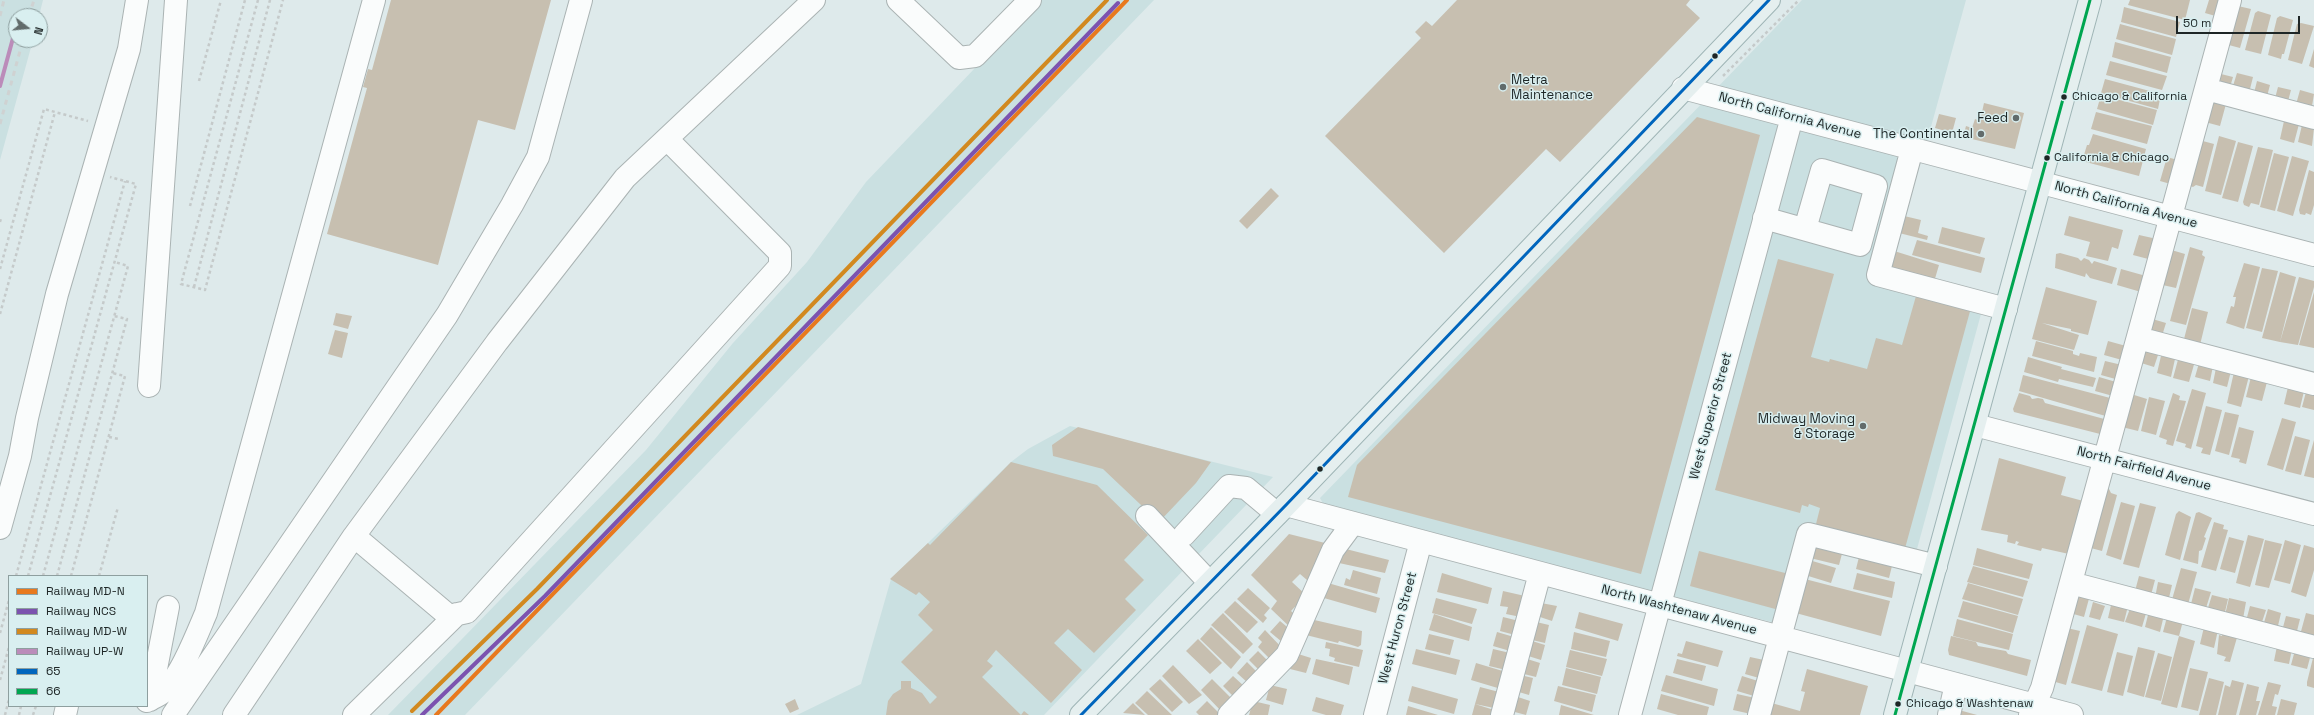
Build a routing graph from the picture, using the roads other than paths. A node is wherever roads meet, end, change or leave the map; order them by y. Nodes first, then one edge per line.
1 (137, 0) edge
2 (176, 0) edge
3 (374, 0) edge
4 (581, 0) edge
5 (814, 0) edge
6 (898, 0) edge
7 (1030, 0) edge
8 (1769, 0) edge
9 (2090, 0) edge
10 (2230, 0) edge
11 (1683, 88) junction
12 (2206, 89) junction
13 (1792, 117) junction
14 (2314, 118) edge
15 (667, 139) junction
16 (1912, 149) junction
17 (2041, 183) junction
18 (2171, 217) junction
19 (1764, 218) junction
20 (1805, 229) dead end
21 (2314, 255) edge
22 (2006, 309) junction
23 (2138, 338) junction
24 (2314, 384) edge
25 (149, 386) dead end
26 (1975, 424) junction
27 (2105, 458) junction
28 (1281, 510) junction
29 (2314, 514) edge
30 (1147, 516) dead end
31 (1353, 523) junction
32 (0, 528) edge
33 (1184, 535) dead end
34 (354, 536) junction
35 (1421, 541) junction
36 (1936, 566) junction
37 (1540, 573) junction
38 (2071, 582) junction
39 (1210, 583) junction
40 (1660, 605) junction
41 (168, 607) dead end
42 (457, 614) junction
43 (1780, 637) junction
44 (2314, 648) edge
45 (1907, 671) junction
46 (1956, 684) junction
47 (148, 700) edge
48 (2032, 710) edge
49 (173, 715) edge
50 (234, 715) edge
51 (354, 715) edge
52 (1081, 715) edge
53 (1229, 715) edge
54 (1375, 715) edge
55 (1502, 715) edge
56 (1630, 715) edge
57 (1758, 715) edge
58 (1895, 715) edge
59 (1948, 715) edge
60 (2072, 715) edge

1 - 32 street
2 - 25 street
3 - 47 street
4 - 49 street
5 - 15 street
6 - 7 street
8 - 11 main road
9 - 17 main road
10 - 12 street
11 - 13 street, North California Avenue
11 - 28 main road
12 - 14 street
12 - 18 street
13 - 16 street, North California Avenue
13 - 19 street, West Superior Street
15 - 34 street
15 - 42 street
16 - 17 street, North California Avenue
16 - 22 street
17 - 18 street, North California Avenue
17 - 22 main road
18 - 21 street, North California Avenue
18 - 23 street
19 - 20 street
19 - 40 street, West Superior Street
22 - 26 main road
23 - 24 street
23 - 27 street
26 - 27 street, North Fairfield Avenue
26 - 36 main road
27 - 29 street, North Fairfield Avenue
27 - 38 street
28 - 31 street, North Washtenaw Avenue
28 - 33 street
28 - 39 main road
30 - 39 street
31 - 35 street, North Washtenaw Avenue
31 - 53 street
34 - 42 street
34 - 50 street
35 - 37 street, North Washtenaw Avenue
35 - 54 street, West Huron Street
36 - 43 street
36 - 45 main road
37 - 40 street, North Washtenaw Avenue
37 - 55 street
38 - 44 street
38 - 48 street
39 - 52 main road
40 - 43 street, North Washtenaw Avenue
40 - 56 street, West Superior Street
41 - 47 street
42 - 51 street
43 - 45 street, North Washtenaw Avenue
43 - 57 street
45 - 46 street, North Washtenaw Avenue
45 - 58 main road
46 - 48 street, North Washtenaw Avenue
46 - 59 street
48 - 60 street, North Washtenaw Avenue

